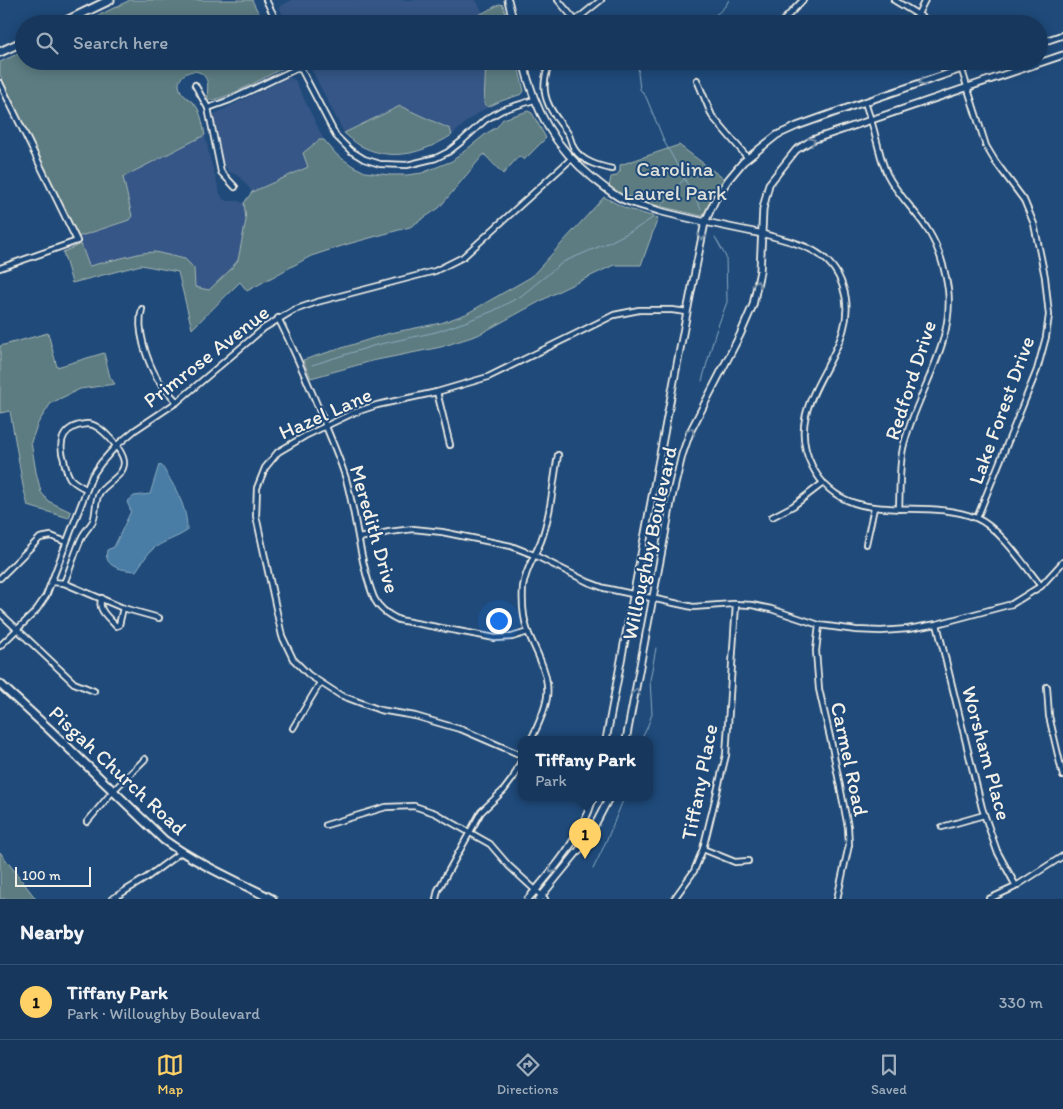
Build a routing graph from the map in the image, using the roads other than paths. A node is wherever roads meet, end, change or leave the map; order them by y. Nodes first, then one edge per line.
1 (110, 0) edge
2 (266, 0) edge
3 (508, 0) edge
4 (558, 0) edge
5 (601, 0) edge
6 (803, 0) edge
7 (894, 0) edge
8 (926, 0) edge
9 (93, 4) edge
10 (918, 14) joint
11 (75, 15) edge
12 (274, 15) edge
13 (512, 15) edge
14 (568, 15) edge
15 (582, 15) edge
16 (789, 15) edge
17 (1063, 36) edge
18 (1048, 40) edge
19 (15, 45) edge
20 (0, 52) edge
21 (1063, 55) edge
22 (1048, 60) edge
23 (294, 70) edge
24 (302, 70) edge
25 (526, 70) edge
26 (548, 70) edge
27 (959, 70) edge
28 (962, 70) edge
29 (1018, 70) edge
30 (697, 80) dead end
31 (0, 83) edge
32 (195, 85) dead end
33 (968, 87) junction
34 (534, 100) junction
35 (865, 102) junction
36 (208, 108) junction
37 (871, 120) junction
38 (748, 158) junction
39 (571, 159) junction
40 (612, 169) dead end
41 (235, 187) dead end
42 (705, 222) junction
43 (763, 234) junction
44 (0, 268) edge
45 (142, 309) dead end
46 (687, 312) junction
47 (278, 318) junction
48 (437, 392) junction
49 (177, 402) junction
50 (326, 426) junction
51 (450, 445) dead end
52 (116, 446) junction
53 (558, 454) dead end
54 (823, 483) junction
55 (86, 489) junction
56 (874, 508) junction
57 (899, 509) junction
58 (772, 517) dead end
59 (977, 518) junction
60 (359, 538) junction
61 (66, 542) junction
62 (866, 544) dead end
63 (534, 555) junction
64 (1063, 562) edge
65 (0, 578) edge
66 (52, 582) junction
67 (64, 583) junction
68 (1041, 586) junction
69 (634, 594) junction
70 (102, 598) junction
71 (653, 599) junction
72 (736, 604) junction
73 (123, 608) junction
74 (0, 613) edge
75 (159, 618) dead end
76 (937, 624) junction
77 (819, 625) junction
78 (17, 630) junction
79 (528, 632) junction
80 (0, 646) edge
81 (320, 683) junction
82 (0, 684) edge
83 (1047, 687) dead end
84 (94, 691) dead end
85 (293, 728) dead end
86 (533, 736) edge
87 (607, 736) edge
88 (627, 736) edge
89 (518, 754) edge
90 (145, 759) dead end
91 (518, 767) edge
92 (1063, 776) edge
93 (113, 790) junction
94 (591, 801) edge
95 (607, 801) edge
96 (984, 815) junction
97 (87, 822) dead end
98 (326, 825) dead end
99 (942, 827) dead end
100 (470, 832) junction
101 (703, 849) junction
102 (181, 852) junction
103 (1063, 856) edge
104 (748, 861) dead end
105 (1016, 886) junction
106 (536, 890) junction
107 (542, 898) edge
108 (112, 899) edge
109 (272, 899) edge
110 (436, 899) edge
111 (528, 899) edge
112 (674, 899) edge
113 (837, 899) edge
114 (989, 899) edge

1 - 9 main road
2 - 12 street
3 - 13 street
4 - 14 street
5 - 15 street
6 - 16 street
7 - 10 street
8 - 10 street
9 - 11 main road
17 - 18 street
19 - 20 main road
21 - 22 street, Willoughby Boulevard
23 - 36 street
24 - 34 street
25 - 34 street
26 - 40 street
27 -> 35 street, Willoughby Boulevard
28 - 33 street, Lake Forest Drive
29 - 33 street, Willoughby Boulevard
30 - 38 street
31 - 44 street
32 - 36 street
33 - 37 street, Willoughby Boulevard
33 - 59 street, Lake Forest Drive
34 - 39 street
35 - 37 street, Redford Drive
35 - 38 street, Willoughby Boulevard
36 - 41 street
43 -> 37 street, Willoughby Boulevard
37 - 57 street, Redford Drive
38 - 42 street, Willoughby Boulevard
39 - 42 street
39 - 47 street, Primrose Avenue
42 - 43 street
42 -> 46 street, Willoughby Boulevard
43 - 54 street
71 -> 43 street, Willoughby Boulevard
45 - 49 street
46 - 48 street, Hazel Lane
46 - 69 street, Willoughby Boulevard
47 - 49 street, Primrose Avenue
47 - 50 street, Meredith Drive
48 - 50 street, Hazel Lane
48 - 51 street
49 - 52 street, Primrose Avenue
50 - 60 street, Meredith Drive
50 - 81 street, Hazel Lane
52 - 55 street, Primrose Avenue
52 - 55 street
52 - 67 street
53 - 63 street
54 - 56 street
54 - 58 street
55 - 61 street, Primrose Avenue
56 - 57 street
56 - 62 street
57 - 59 street
59 - 68 street
60 - 63 street
60 - 79 street, Meredith Drive
61 - 65 street
61 - 66 street, Primrose Avenue
63 - 69 street
63 - 79 street
64 - 68 street
66 - 67 street
66 - 78 street, Primrose Avenue
67 - 70 street
68 - 76 street
69 - 71 street
69 - 87 street, Willoughby Boulevard
70 - 73 street
70 - 73 street
71 - 72 street
88 -> 71 street, Willoughby Boulevard
72 - 77 street
72 - 101 street, Tiffany Place
73 - 75 street
74 - 78 street
76 - 77 street
76 - 96 street, Worsham Place
77 - 113 street, Carmel Road
78 - 80 street, Primrose Avenue
78 - 84 street
79 - 86 street
81 - 85 street
81 - 89 street, Hazel Lane
82 - 93 main road, Pisgah Church Road
83 - 92 street
90 - 93 street
91 - 100 street
93 - 97 street
93 - 102 main road, Pisgah Church Road
94 -> 106 street
95 - 107 street
96 - 99 street
96 - 105 street, Worsham Place
98 - 100 street
100 - 106 street
100 - 110 street
101 - 104 street
101 - 112 street, Tiffany Place
102 - 108 street
102 - 109 main road, Pisgah Church Road
103 - 105 street
105 - 114 street
106 - 107 street
106 - 111 street

